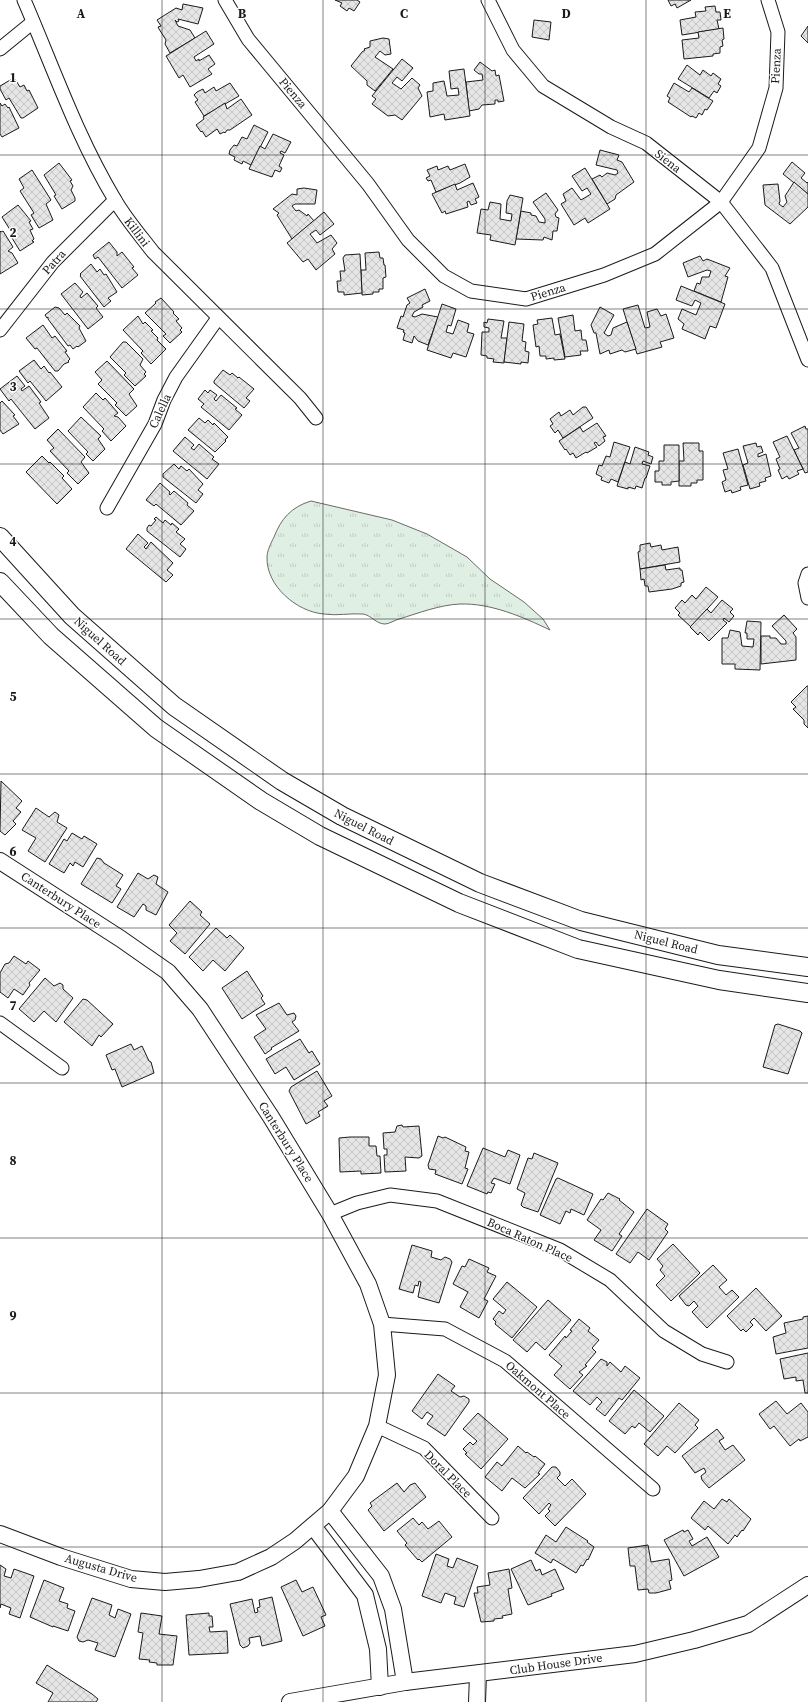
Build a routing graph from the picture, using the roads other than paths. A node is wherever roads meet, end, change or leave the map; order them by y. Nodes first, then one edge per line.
1 (24, 0) edge
2 (225, 0) edge
3 (488, 0) edge
4 (768, 0) edge
5 (33, 22) junction
6 (0, 49) edge
7 (115, 200) junction
8 (721, 202) junction
9 (218, 318) junction
10 (0, 330) edge
11 (808, 360) edge
12 (316, 418) dead end
13 (107, 508) dead end
14 (0, 537) edge
15 (808, 574) edge
16 (0, 582) edge
17 (808, 598) edge
18 (0, 861) edge
19 (808, 967) edge
20 (808, 993) edge
21 (0, 1023) edge
22 (62, 1068) dead end
23 (330, 1214) junction
24 (382, 1324) junction
25 (727, 1362) dead end
26 (377, 1426) junction
27 (653, 1489) dead end
28 (330, 1511) junction
29 (492, 1518) dead end
30 (313, 1526) junction
31 (0, 1534) edge
32 (808, 1585) edge
33 (478, 1675) junction
34 (405, 1682) junction
35 (380, 1687) junction
36 (290, 1702) edge
37 (477, 1702) edge

1 - 5 street, Killini
2 - 8 street, Pienza
3 - 8 street, Siena
4 - 8 street, Pienza
5 - 6 street
5 - 7 street, Killini
7 - 9 street, Killini
7 - 10 street, Patra
8 - 11 street, Siena
9 - 12 street, Killini
9 - 13 street, Calella
14 - 19 main road, Niguel Road
15 - 17 street
16 - 20 main road, Niguel Road
18 - 23 street, Canterbury Place
21 - 22 street
23 - 24 street, Canterbury Place
23 - 25 street, Boca Raton Place
24 - 26 street, Canterbury Place
24 - 27 street, Oakmont Place
26 - 28 street, Canterbury Place
26 - 29 street, Doral Place
28 - 30 street, Augusta Drive
28 - 34 street
30 - 31 street, Augusta Drive
30 - 35 street
32 - 33 street, Club House Drive
33 - 34 street, Club House Drive
33 - 37 street
34 - 35 street, Club House Drive
35 - 36 street, Club House Drive

